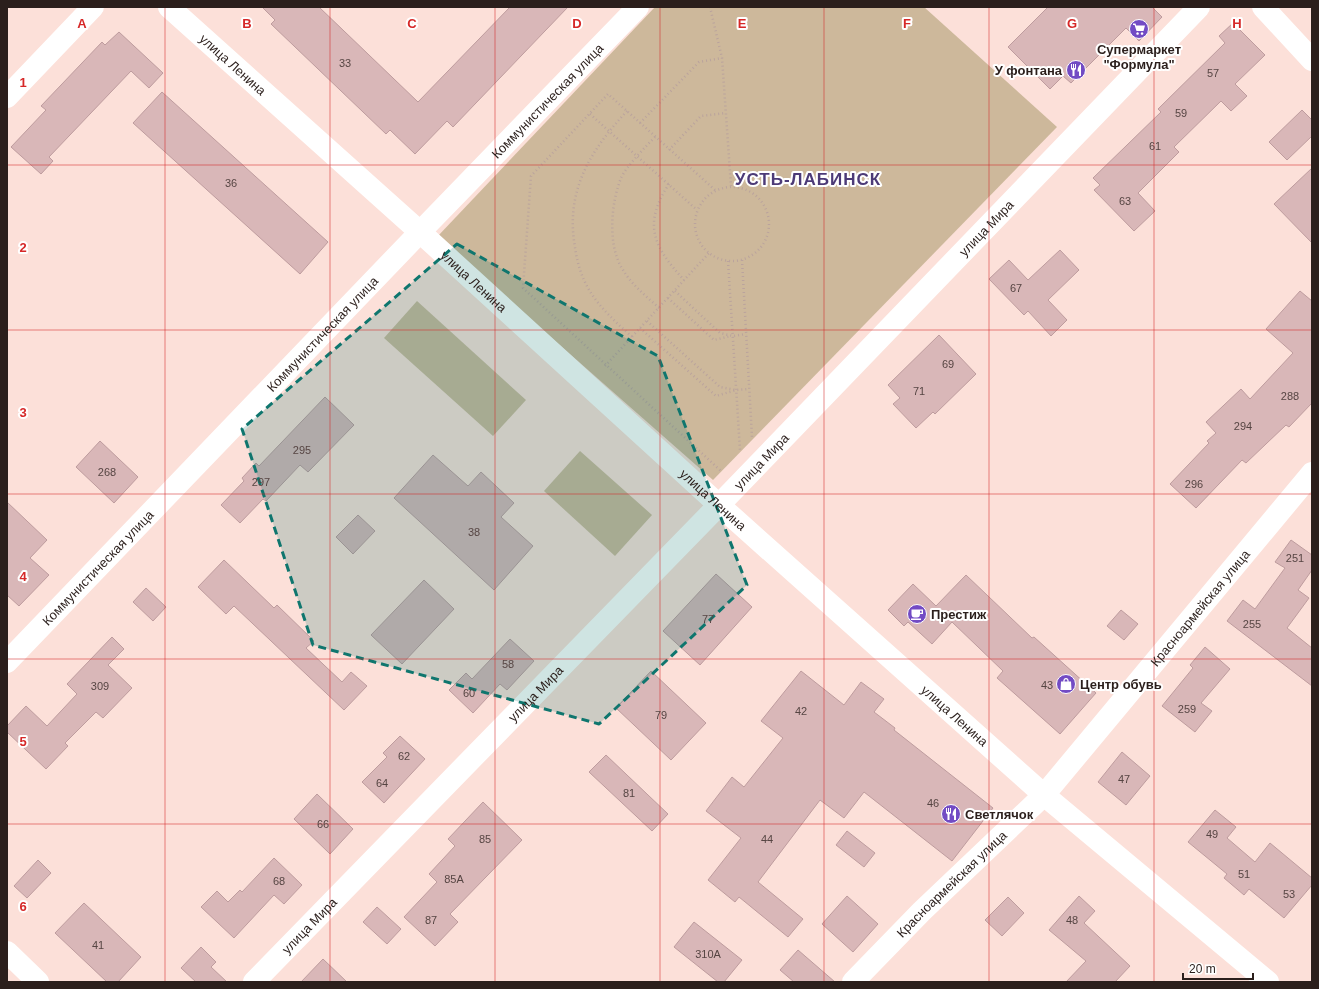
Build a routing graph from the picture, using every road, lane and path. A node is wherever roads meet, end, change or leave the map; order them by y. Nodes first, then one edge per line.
1 (93, 7) edge
2 (169, 7) edge
3 (638, 7) edge
4 (710, 7) edge
5 (1199, 7) edge
6 (1263, 7) edge
7 (722, 58) junction
8 (1312, 60) edge
9 (7, 97) edge
10 (627, 111) junction
11 (590, 114) junction
12 (726, 114) junction
13 (640, 124) junction
14 (609, 130) junction
15 (654, 137) junction
16 (669, 150) junction
17 (638, 156) junction
18 (669, 184) junction
19 (731, 186) junction
20 (715, 190) junction
21 (697, 210) junction
22 (420, 232) junction
23 (709, 253) junction
24 (742, 260) junction
25 (728, 261) junction
26 (684, 280) junction
27 (675, 291) junction
28 (668, 298) junction
29 (659, 308) junction
30 (647, 321) junction
31 (640, 328) junction
32 (746, 334) junction
33 (733, 336) junction
34 (632, 337) junction
35 (606, 366) junction
36 (588, 385) junction
37 (749, 389) junction
38 (736, 390) junction
39 (752, 444) dead end
40 (740, 456) dead end
41 (723, 473) dead end
42 (1312, 473) edge
43 (719, 505) junction
44 (7, 662) edge
45 (1044, 795) junction
46 (7, 952) edge
47 (38, 982) edge
48 (254, 982) edge
49 (853, 982) edge
50 (1268, 982) edge

1 - 9 street
2 - 22 street, улица Ленина
3 - 22 street, Коммунистическая улица
4 - 7 path
5 - 43 street, улица Мира
6 - 8 street
7 - 12 path
7 - 13 path
10 - 11 path
10 - 13 path
10 - 14 path
11 - 14 path
11 - 35 path
12 - 16 path
12 - 19 path
13 - 15 path
14 - 17 path
14 - 34 path
15 - 16 path
15 - 17 path
16 - 20 path
17 - 18 path
17 - 29 path
18 - 21 path
18 - 26 path
19 - 20 path
19 - 24 path
20 - 21 path
21 - 23 path
22 - 36 street, улица Ленина
22 - 44 street, Коммунистическая улица
23 - 25 path
23 - 26 path
24 - 25 path
24 - 32 path
25 - 33 path
26 - 27 path
27 - 28 path
27 - 33 path
28 - 29 path
28 - 33 path
29 - 30 path
30 - 31 path
30 - 38 path
31 - 34 path
31 - 38 path
32 - 33 path
32 - 37 path
33 - 38 path
34 - 35 path
35 - 36 path
35 - 41 path
36 - 43 street, улица Ленина
37 - 38 path
37 - 39 path
38 - 40 path
42 - 45 street, Красноармейская улица
43 - 45 street, улица Ленина
43 - 48 street, улица Мира
45 - 49 street, Красноармейская улица
45 - 50 street, улица Ленина
46 - 47 street

